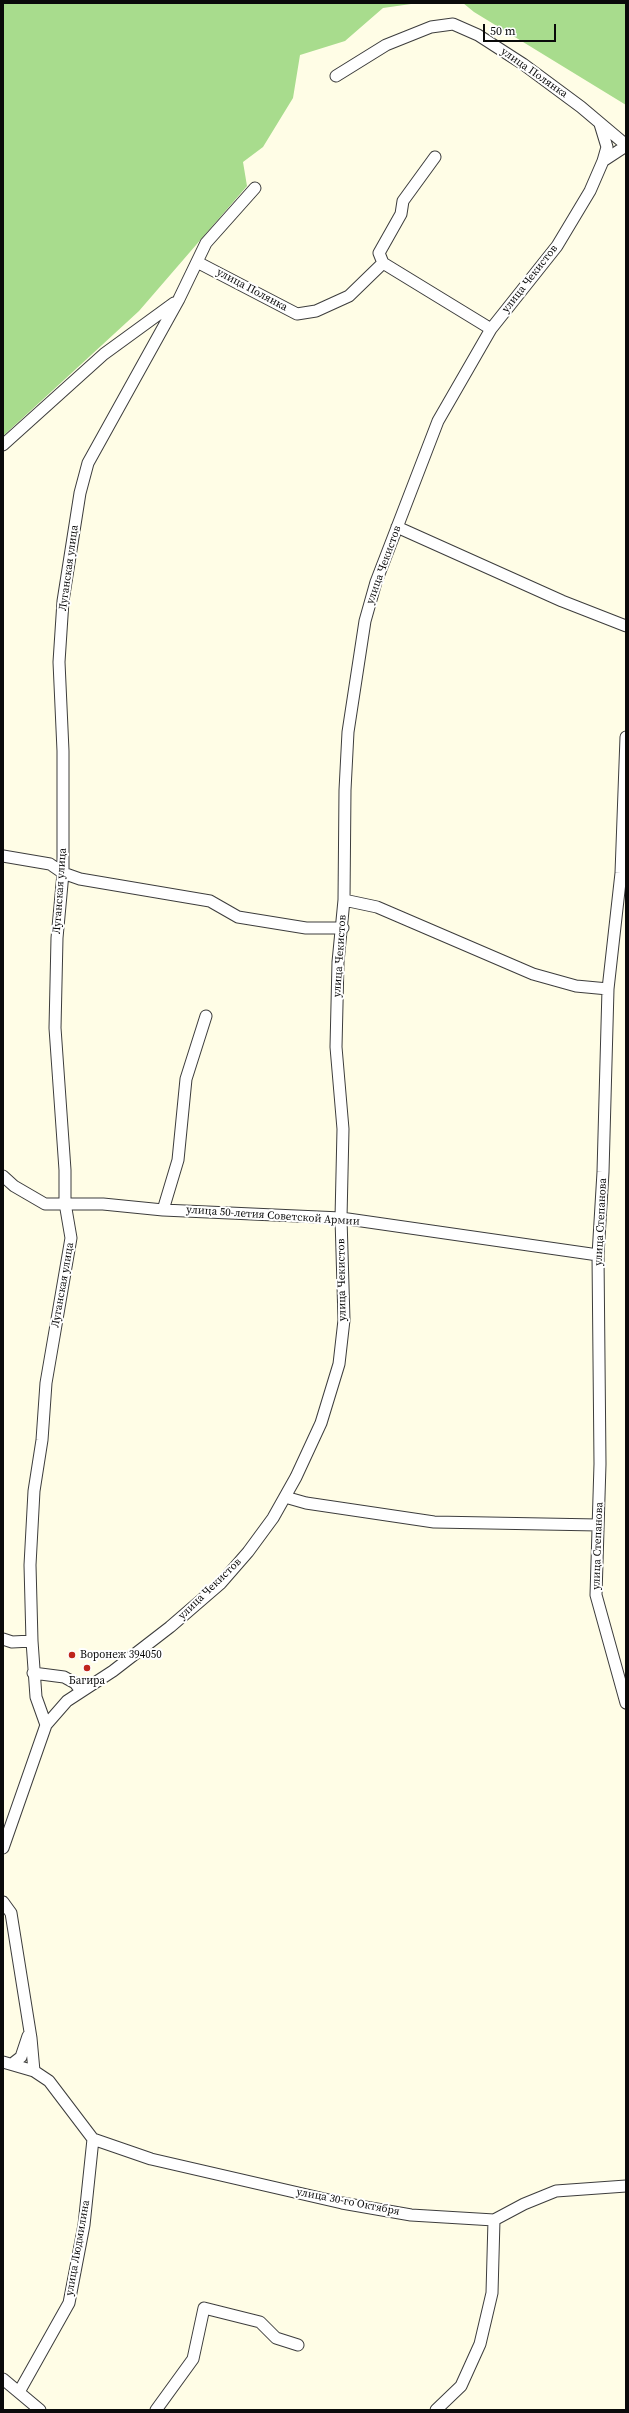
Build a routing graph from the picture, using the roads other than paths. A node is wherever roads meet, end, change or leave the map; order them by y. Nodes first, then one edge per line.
1 (336, 76) dead end
2 (599, 122) junction
3 (626, 146) edge
4 (435, 157) dead end
5 (604, 161) junction
6 (255, 188) dead end
7 (197, 262) junction
8 (383, 264) junction
9 (179, 299) junction
10 (491, 329) junction
11 (3, 445) edge
12 (397, 527) junction
13 (626, 626) edge
14 (626, 737) edge
15 (3, 856) edge
16 (63, 873) junction
17 (344, 900) junction
18 (343, 928) junction
19 (608, 989) junction
20 (206, 1016) dead end
21 (3, 1176) edge
22 (64, 1203) junction
23 (163, 1210) junction
24 (341, 1218) junction
25 (598, 1255) junction
26 (285, 1497) junction
27 (598, 1525) junction
28 (3, 1639) edge
29 (32, 1641) junction
30 (33, 1673) junction
31 (81, 1691) junction
32 (626, 1704) edge
33 (46, 1725) junction
34 (3, 1848) edge
35 (3, 1902) edge
36 (30, 2030) junction
37 (8, 2063) edge
38 (34, 2070) junction
39 (93, 2139) junction
40 (626, 2186) edge
41 (494, 2220) junction
42 (298, 2345) dead end
43 (3, 2378) edge
44 (19, 2392) junction
45 (35, 2409) edge
46 (156, 2410) edge
47 (436, 2410) edge

1 - 2 street, улица Полянка
2 - 3 street, улица Полянка
2 - 5 street
3 - 5 street
4 - 8 street
5 - 10 street, улица Чекистов
6 - 7 street, Луганская улица
7 - 8 street, улица Полянка
7 - 9 street, Луганская улица
8 - 10 street
9 - 11 street
9 - 16 street, Луганская улица
10 - 12 street, улица Чекистов
12 - 13 street
12 - 17 street, улица Чекистов
14 - 19 street, улица Степанова
15 - 16 street
16 - 18 street
16 - 22 street, Луганская улица
17 - 18 street, улица Чекистов
17 - 19 street
18 - 24 street, улица Чекистов
19 - 25 street, улица Степанова
20 - 23 street
21 - 22 street, улица 50-летия Советской Армии
22 - 23 street, улица 50-летия Советской Армии
22 - 29 street, Луганская улица
23 - 24 street, улица 50-летия Советской Армии
24 - 25 street, улица 50-летия Советской Армии
24 - 26 street, улица Чекистов
25 - 27 street, улица Степанова
26 - 27 street
26 - 31 street, улица Чекистов
27 - 32 street, улица Степанова
28 - 29 street
29 - 30 street, Луганская улица
30 - 31 street
30 - 33 street, Луганская улица
31 - 33 street, улица Чекистов
33 - 34 street
35 - 36 street
36 - 37 street
36 - 38 street
37 - 38 street
38 - 39 street
39 - 41 street, улица 30-го Октября
39 - 44 street, улица Людмилина
40 - 41 street
41 - 47 street
42 - 46 street
43 - 44 street
44 - 45 street

